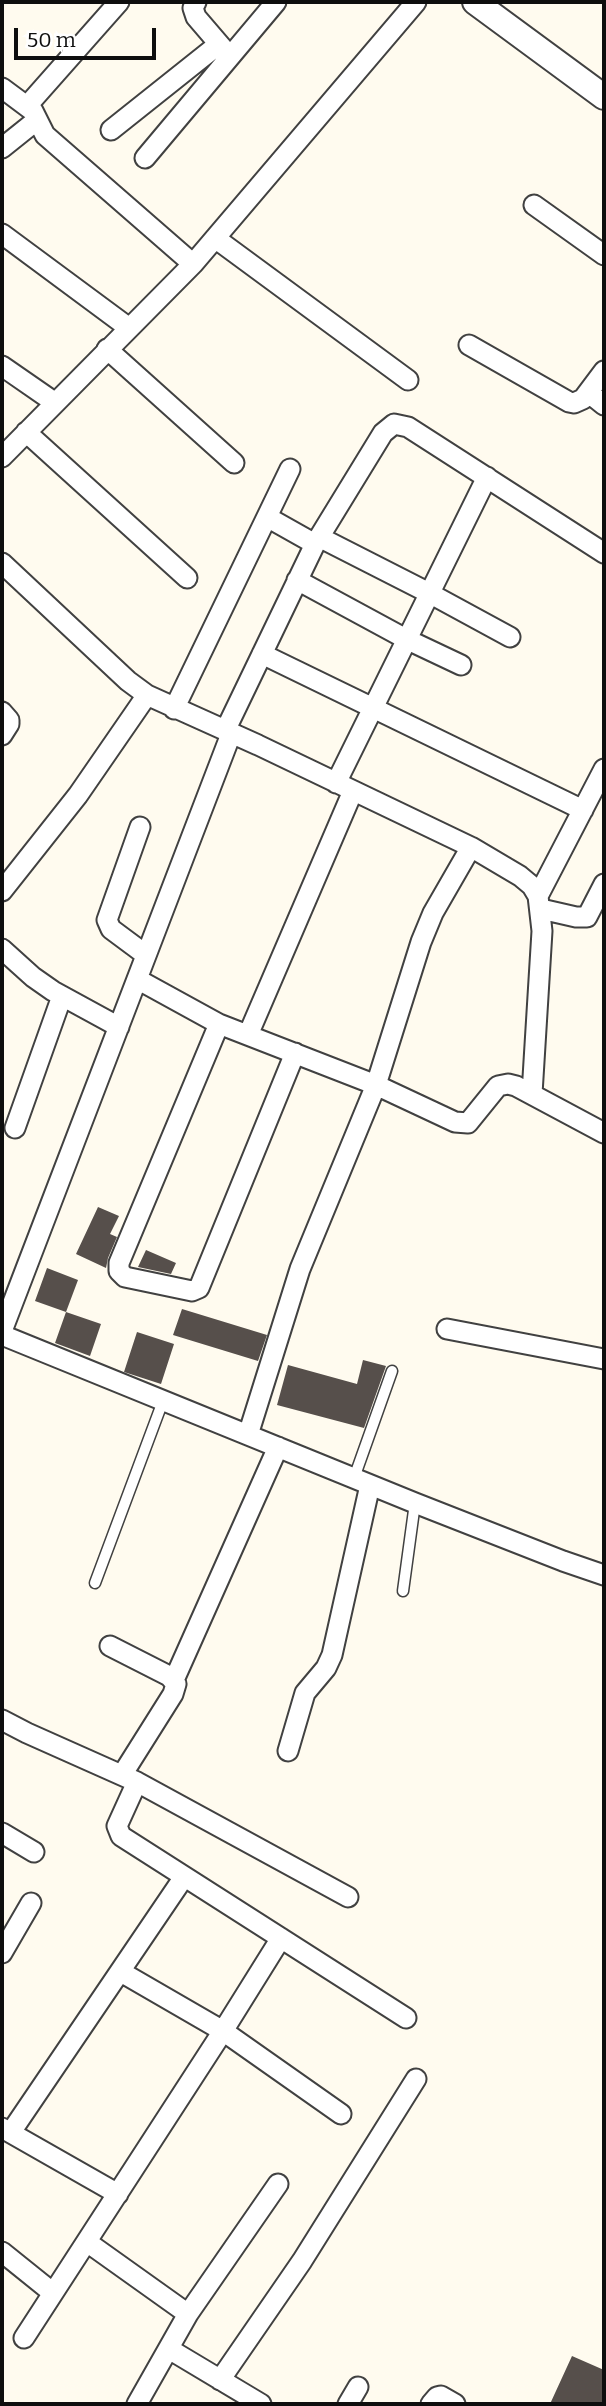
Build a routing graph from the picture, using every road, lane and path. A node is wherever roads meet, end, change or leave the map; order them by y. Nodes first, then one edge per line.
1 (119, 2) edge
2 (196, 2) edge
3 (275, 2) edge
4 (416, 2) edge
5 (475, 2) edge
6 (224, 50) junction
7 (2, 88) edge
8 (604, 97) edge
9 (32, 113) junction
10 (111, 130) dead end
11 (2, 148) edge
12 (145, 158) dead end
13 (534, 205) dead end
14 (2, 234) edge
15 (215, 237) junction
16 (604, 255) edge
17 (193, 264) junction
18 (129, 328) junction
19 (469, 345) dead end
20 (107, 349) junction
21 (2, 366) edge
22 (604, 371) edge
23 (408, 380) dead end
24 (596, 399) edge
25 (54, 402) junction
26 (26, 432) junction
27 (2, 457) edge
28 (234, 463) dead end
29 (289, 469) dead end
30 (487, 477) junction
31 (267, 517) junction
32 (317, 541) junction
33 (604, 553) edge
34 (2, 563) edge
35 (187, 578) dead end
36 (297, 580) junction
37 (429, 593) junction
38 (510, 637) dead end
39 (406, 639) junction
40 (262, 653) junction
41 (461, 665) dead end
42 (147, 695) junction
43 (372, 706) junction
44 (174, 709) junction
45 (2, 712) edge
46 (228, 732) junction
47 (2, 735) edge
48 (604, 769) edge
49 (344, 787) junction
50 (583, 810) junction
51 (140, 827) dead end
52 (471, 847) junction
53 (604, 884) edge
54 (2, 891) edge
55 (540, 902) junction
56 (2, 949) edge
57 (146, 956) junction
58 (137, 979) junction
59 (62, 996) junction
60 (219, 1024) junction
61 (118, 1027) junction
62 (248, 1035) junction
63 (295, 1053) junction
64 (376, 1085) junction
65 (532, 1094) junction
66 (15, 1128) dead end
67 (604, 1133) edge
68 (447, 1329) dead end
69 (2, 1333) edge
70 (604, 1359) edge
71 (391, 1371) dead end
72 (163, 1401) junction
73 (248, 1435) junction
74 (278, 1447) junction
75 (362, 1482) junction
76 (415, 1503) junction
77 (604, 1574) edge
78 (95, 1583) dead end
79 (403, 1591) dead end
80 (110, 1646) dead end
81 (174, 1680) junction
82 (2, 1720) edge
83 (288, 1751) dead end
84 (130, 1778) junction
85 (2, 1833) edge
86 (34, 1852) dead end
87 (184, 1877) junction
88 (348, 1896) dead end
89 (32, 1903) dead end
90 (281, 1938) junction
91 (2, 1953) edge
92 (121, 1972) junction
93 (406, 2018) dead end
94 (223, 2031) junction
95 (416, 2079) dead end
96 (341, 2114) dead end
97 (6, 2130) edge
98 (278, 2184) dead end
99 (118, 2194) junction
100 (87, 2242) junction
101 (2, 2252) edge
102 (53, 2293) junction
103 (188, 2314) junction
104 (24, 2338) dead end
105 (169, 2349) junction
106 (220, 2380) junction
107 (252, 2402) edge
108 (137, 2404) edge
109 (430, 2404) edge
110 (455, 2404) edge

1 - 9 street
2 - 6 street
3 - 6 street
4 - 15 street
5 - 8 street
6 - 10 street
6 - 12 street
7 - 9 street
9 - 11 street
9 - 17 street
13 - 16 street
14 - 18 street
15 - 17 street
15 - 23 street
17 - 18 street
18 - 20 street
19 - 24 street
20 - 25 street
20 - 28 street
21 - 25 street
22 - 24 street
25 - 26 street
26 - 27 street
26 - 35 street
29 - 31 street
30 - 32 street
30 - 33 street
30 - 37 street
31 - 32 street
31 - 44 street
32 - 36 street
32 - 37 street
34 - 42 street
36 - 39 street
36 - 40 street
37 - 38 street
37 - 39 street
39 - 41 street
39 - 43 street
40 - 43 street
40 - 46 street
42 - 44 street
42 - 54 street
43 - 49 street
43 - 50 street
44 - 46 street
45 - 47 street
46 - 49 street
46 - 57 street
48 - 50 street
49 - 52 street
49 - 62 street
50 - 55 street
51 - 57 street
52 - 55 street
52 - 64 street
53 - 55 street
55 - 65 street
56 - 59 street
57 - 58 street
58 - 60 street
58 - 61 street
59 - 61 street
59 - 66 street
60 - 62 street
60 - 63 street
61 - 69 street
62 - 63 street
63 - 64 street
64 - 65 street
64 - 73 street
65 - 67 street
68 - 70 street
69 - 72 street
71 - 75 lane
72 - 73 street
72 - 78 lane
73 - 74 street
74 - 75 street
74 - 81 street
75 - 76 street
75 - 83 street
76 - 77 street
76 - 79 lane
80 - 81 street
81 - 84 street
82 - 84 street
84 - 87 street
84 - 88 street
85 - 86 street
87 - 90 street
87 - 92 street
89 - 91 street
90 - 93 street
90 - 94 street
92 - 94 street
92 - 97 street
94 - 96 street
94 - 99 street
95 - 106 street
97 - 99 street
98 - 103 street
99 - 100 street
100 - 102 street
100 - 103 street
101 - 102 street
102 - 104 street
103 - 105 street
105 - 106 street
105 - 108 street
106 - 107 street
109 - 110 street

